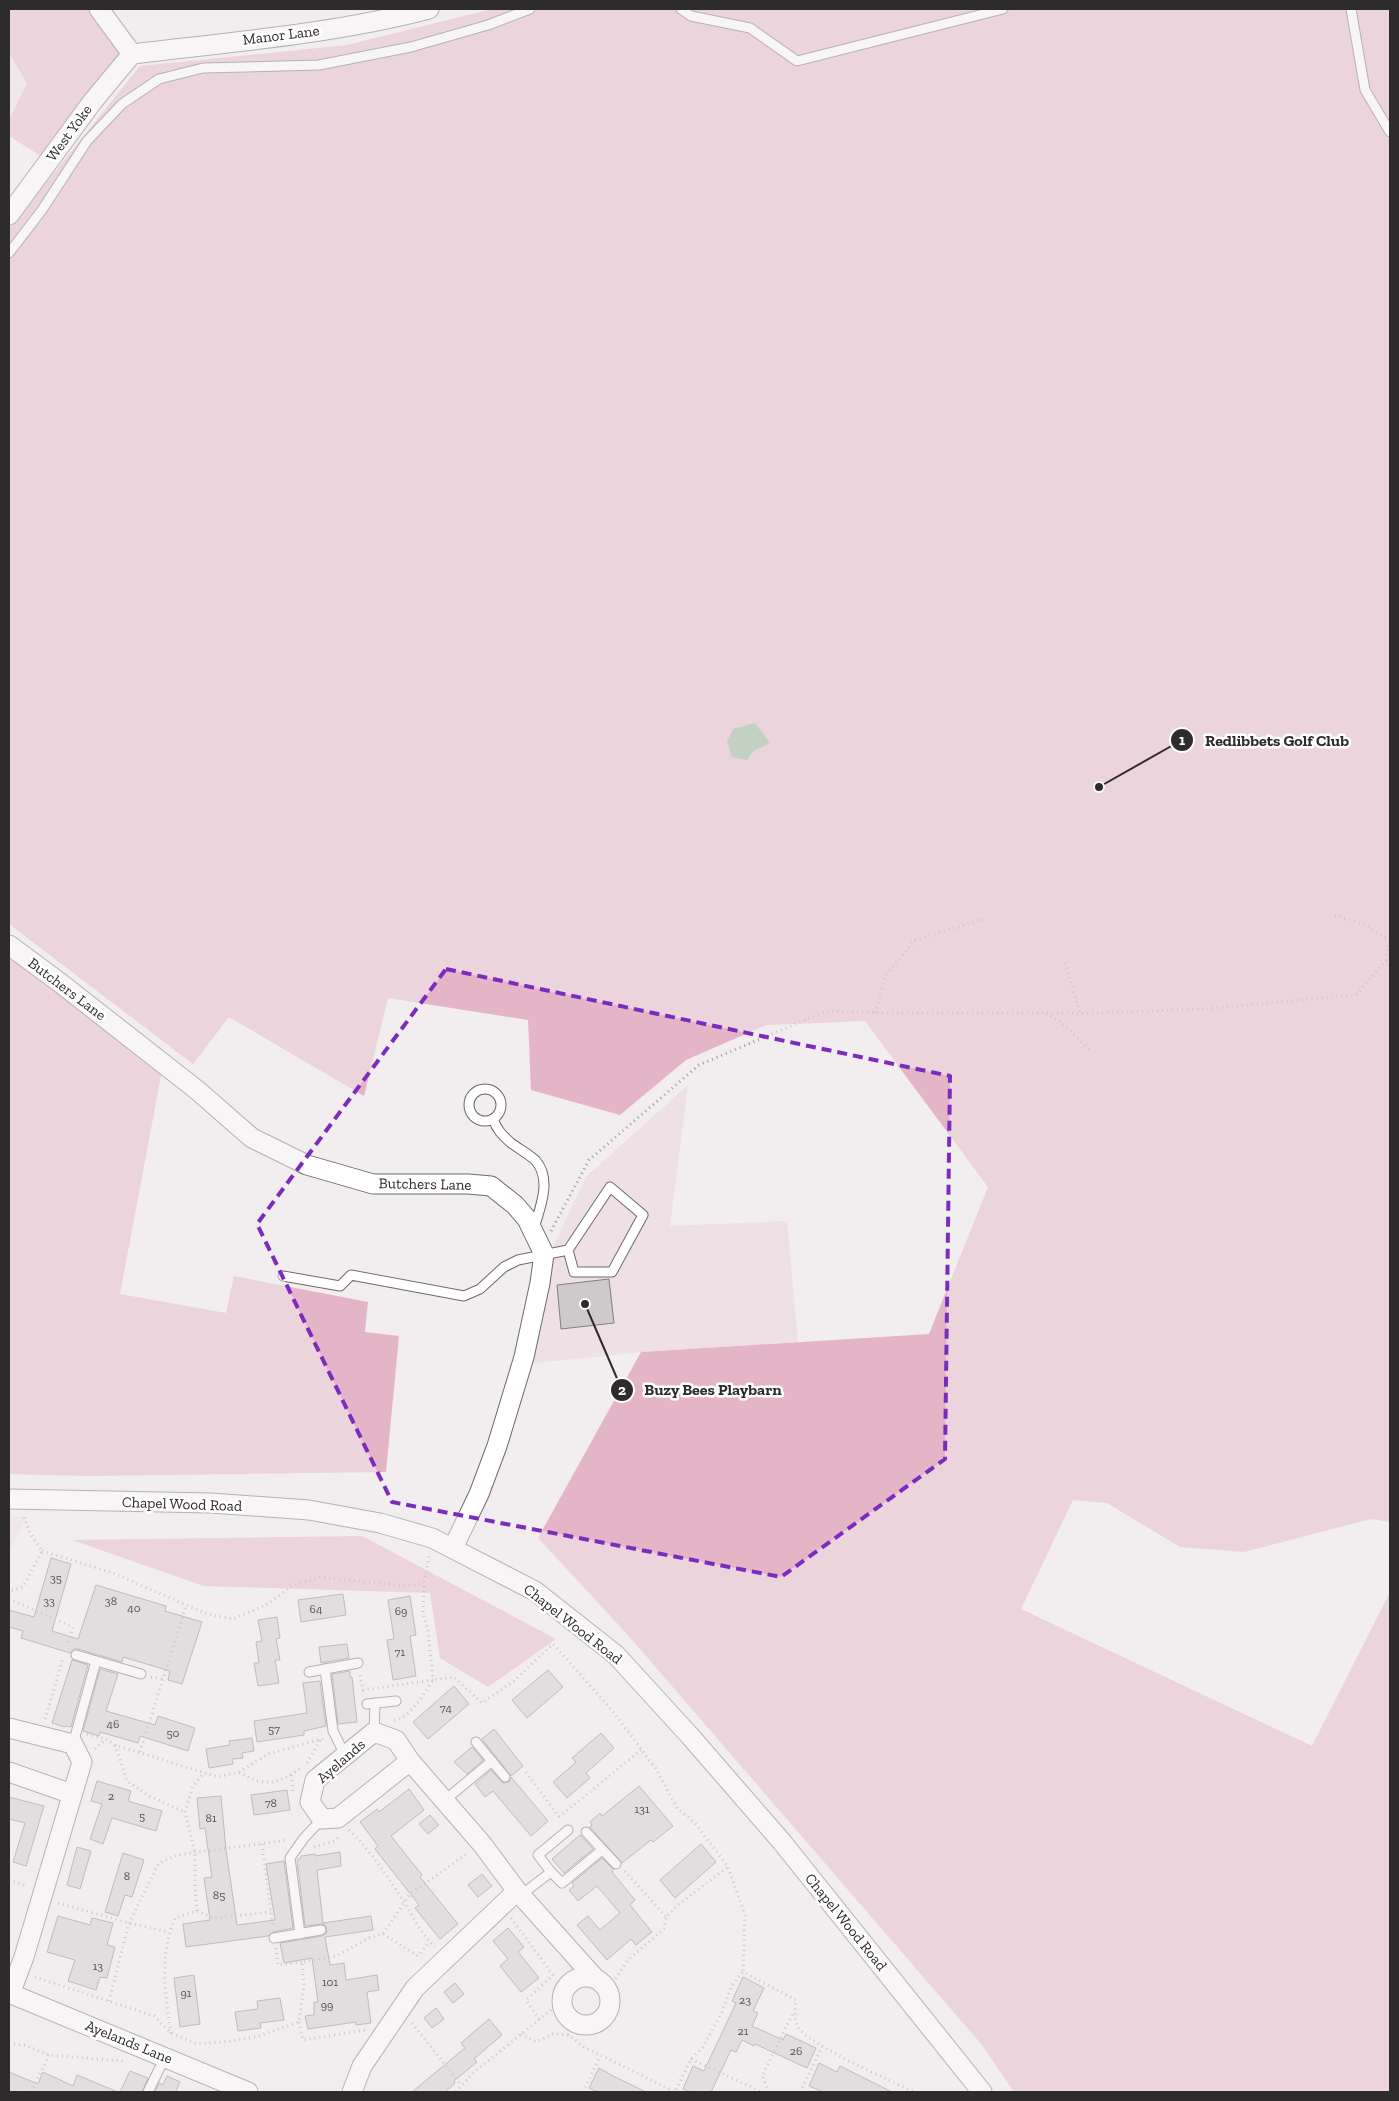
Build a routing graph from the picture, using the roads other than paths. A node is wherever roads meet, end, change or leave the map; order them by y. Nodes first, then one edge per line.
1 (99, 9) edge
2 (430, 9) edge
3 (530, 9) edge
4 (681, 9) edge
5 (1003, 9) edge
6 (1351, 9) edge
7 (132, 54) junction
8 (1390, 132) edge
9 (9, 214) edge
10 (9, 253) edge
11 (9, 945) edge
12 (493, 1118) dead end
13 (539, 1244) junction
14 (568, 1250) junction
15 (283, 1276) dead end
16 (12, 1500) edge
17 (453, 1548) junction
18 (76, 1655) dead end
19 (96, 1661) junction
20 (358, 1663) road end
21 (325, 1669) junction
22 (309, 1672) dead end
23 (141, 1674) dead end
24 (396, 1701) dead end
25 (9, 1728) edge
26 (374, 1732) junction
27 (74, 1737) junction
28 (476, 1742) dead end
29 (345, 1755) junction
30 (410, 1761) junction
31 (492, 1761) junction
32 (9, 1772) edge
33 (504, 1776) dead end
34 (72, 1794) junction
35 (445, 1800) junction
36 (322, 1819) junction
37 (568, 1830) road end
38 (586, 1832) dead end
39 (602, 1850) junction
40 (616, 1864) road end
41 (551, 1872) junction
42 (519, 1893) junction
43 (320, 1930) dead end
44 (300, 1934) junction
45 (274, 1938) road end
46 (594, 1978) junction
47 (10, 1994) edge
48 (165, 2057) junction
49 (148, 2092) edge
50 (248, 2092) edge
51 (352, 2092) edge
52 (982, 2092) edge

1 - 7 street
2 - 7 street, Manor Lane
3 - 10 lane
4 - 5 lane
6 - 8 lane
7 - 9 street, West Yoke
11 - 13 street, Butchers Lane
12 - 13 lane
13 - 14 lane
13 - 15 lane
13 - 17 street
14 - 14 lane
16 - 17 street, Chapel Wood Road
17 - 52 street, Chapel Wood Road
18 - 19 lane
19 - 23 lane
19 - 27 lane
20 - 21 lane
21 - 22 lane
21 - 29 lane
24 - 26 lane
25 - 27 street
26 - 29 street, Ayelands
26 - 30 street, Ayelands
27 - 34 street
28 - 31 lane
29 - 36 street, Ayelands
30 - 35 street, Ayelands
30 - 36 street
31 - 33 lane
31 - 35 lane
32 - 34 street
34 - 47 street
35 - 42 street, Ayelands
36 - 44 lane
37 - 41 lane
38 - 39 lane
39 - 40 lane
39 - 41 lane
41 - 42 lane
42 - 46 street, Ayelands
42 - 51 street
43 - 44 lane
44 - 45 lane
46 - 46 street, Ayelands
47 - 48 street, Ayelands Lane
48 - 49 lane
48 - 50 street, Ayelands Lane

